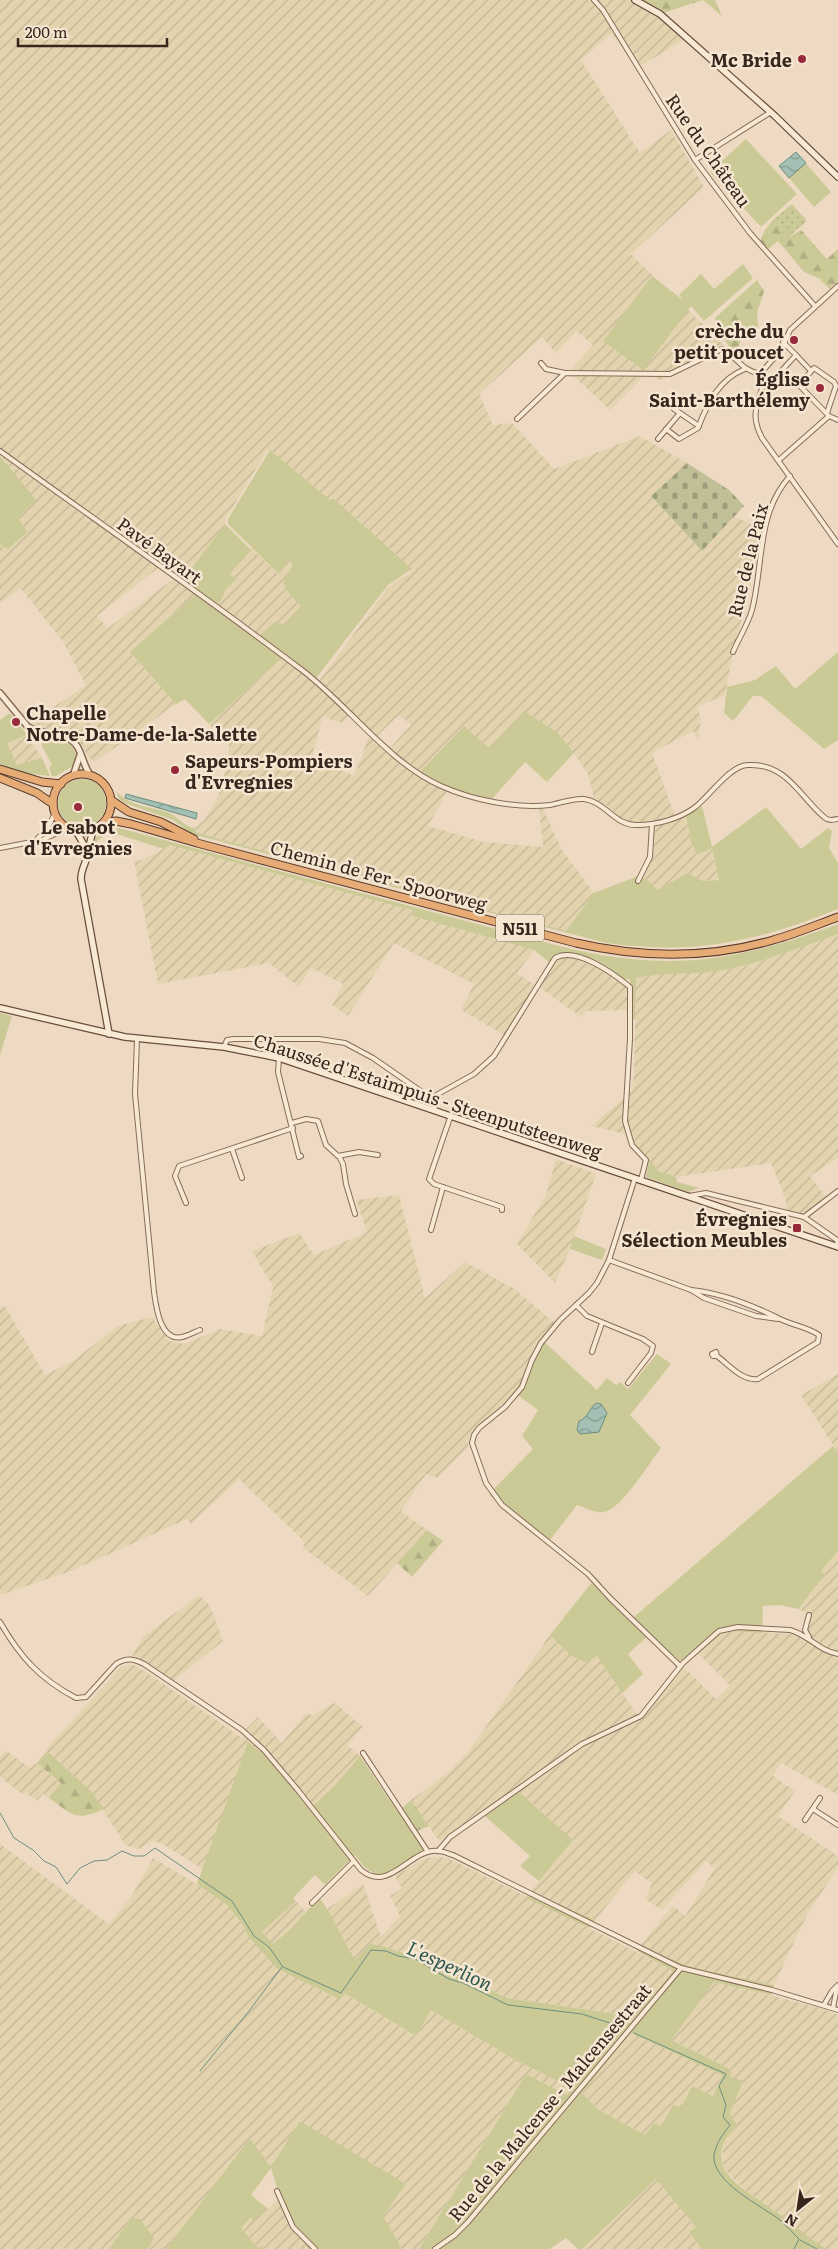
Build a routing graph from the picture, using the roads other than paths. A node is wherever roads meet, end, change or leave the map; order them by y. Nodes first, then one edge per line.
1 (594, 0) edge
2 (635, 0) edge
3 (771, 112) junction
4 (695, 160) junction
5 (838, 177) edge
6 (838, 286) edge
7 (814, 306) junction
8 (784, 342) junction
9 (796, 355) junction
10 (541, 363) dead end
11 (745, 369) junction
12 (811, 371) junction
13 (565, 373) junction
14 (760, 374) junction
15 (764, 382) junction
16 (674, 408) dead end
17 (680, 413) junction
18 (828, 415) junction
19 (517, 419) dead end
20 (838, 420) edge
21 (699, 426) junction
22 (666, 429) junction
23 (658, 439) dead end
24 (0, 451) edge
25 (779, 460) junction
26 (790, 476) junction
27 (838, 544) edge
28 (733, 652) dead end
29 (0, 693) edge
30 (80, 755) junction
31 (0, 769) edge
32 (90, 775) junction
33 (73, 776) junction
34 (0, 778) edge
35 (61, 784) junction
36 (111, 800) junction
37 (54, 804) junction
38 (55, 813) junction
39 (838, 819) edge
40 (103, 823) junction
41 (652, 824) junction
42 (68, 828) junction
43 (94, 829) junction
44 (76, 831) junction
45 (36, 840) junction
46 (206, 844) junction
47 (0, 848) edge
48 (88, 852) junction
49 (638, 881) dead end
50 (838, 917) edge
51 (0, 1008) edge
52 (109, 1034) junction
53 (137, 1039) junction
54 (224, 1047) junction
55 (279, 1058) junction
56 (431, 1098) junction
57 (436, 1110) junction
58 (451, 1116) junction
59 (292, 1126) junction
60 (232, 1149) junction
61 (378, 1155) dead end
62 (301, 1156) dead end
63 (339, 1156) junction
64 (242, 1178) dead end
65 (638, 1179) junction
66 (443, 1187) junction
67 (838, 1191) edge
68 (689, 1196) junction
69 (186, 1203) dead end
70 (502, 1210) dead end
71 (355, 1214) dead end
72 (804, 1217) junction
73 (431, 1230) dead end
74 (838, 1246) edge
75 (608, 1260) junction
76 (692, 1290) junction
77 (576, 1305) junction
78 (780, 1319) junction
79 (602, 1323) junction
80 (200, 1330) dead end
81 (592, 1352) dead end
82 (717, 1356) dead end
83 (628, 1382) dead end
84 (809, 1615) dead end
85 (0, 1622) edge
86 (810, 1640) junction
87 (838, 1654) edge
88 (680, 1666) junction
89 (363, 1753) dead end
90 (820, 1798) dead end
91 (813, 1809) junction
92 (805, 1820) dead end
93 (838, 1825) edge
94 (438, 1850) junction
95 (428, 1852) junction
96 (354, 1860) junction
97 (312, 1903) dead end
98 (680, 1968) junction
99 (837, 1986) edge
100 (824, 2005) junction
101 (833, 2008) junction
102 (838, 2010) edge
103 (277, 2191) dead end
104 (314, 2249) edge
105 (434, 2249) edge

1 - 4 street, Rue du Château
2 - 3 main road
3 - 4 street
3 - 5 main road
4 - 7 street, Rue du Château
6 - 7 street
7 - 8 street
8 - 9 street
8 - 14 street
9 - 12 street
9 - 15 street
10 - 13 street
11 - 13 street
11 - 14 street
11 - 21 street
12 - 18 street
12 - 18 street
13 - 19 street
14 - 15 street
15 - 25 street
16 - 17 street
17 - 21 street
17 - 22 street
18 - 20 street
18 - 25 street
21 - 22 street
22 - 23 street
24 - 41 street, Pavé Bayart
25 - 26 street
26 - 27 street
26 - 28 street, Rue de la Paix
29 - 30 street
30 - 32 street
30 - 33 street
31 - 35 highway
32 - 33 highway
32 - 36 highway, Chemin de Fer - Spoorweg / N511
33 - 35 highway
34 - 37 highway
35 - 37 highway
36 - 40 highway
36 - 46 highway, Chemin de Fer - Spoorweg / N511
37 - 38 highway
38 - 42 highway
38 - 45 street
39 - 41 street, Pavé Bayart
40 - 43 highway
40 - 46 highway, Chemin de Fer - Spoorweg / N511
41 - 49 street
42 - 44 highway
42 - 45 street
43 - 44 highway
43 - 48 main road
44 - 48 main road
45 - 47 street
46 - 50 highway, Chemin de Fer - Spoorweg / N511
48 - 52 main road
51 - 52 main road, Chaussée d'Estaimpuis - Steenputsteenweg
52 - 53 main road, Chaussée d'Estaimpuis - Steenputsteenweg
53 - 54 main road, Chaussée d'Estaimpuis - Steenputsteenweg
53 - 80 street
54 - 55 main road, Chaussée d'Estaimpuis - Steenputsteenweg
54 - 56 street
55 - 57 main road, Chaussée d'Estaimpuis - Steenputsteenweg
55 - 59 street
56 - 57 street
56 - 65 street
57 - 58 main road, Chaussée d'Estaimpuis - Steenputsteenweg
58 - 65 main road, Chaussée d'Estaimpuis - Steenputsteenweg
58 - 66 street
59 - 60 street
59 - 62 street
59 - 63 street
60 - 64 street
60 - 69 street
61 - 63 street
63 - 71 street
65 - 68 main road, Chaussée d'Estaimpuis - Steenputsteenweg
65 - 75 street
66 - 70 street
66 - 73 street
67 - 72 street
68 - 72 street
68 - 74 main road, Chaussée d'Estaimpuis - Steenputsteenweg
72 - 74 street
75 - 76 street
75 - 77 street
76 - 78 street
76 - 78 street
77 - 79 street
77 - 88 street
78 - 82 street
79 - 81 street
79 - 83 street
84 - 86 street
85 - 96 street
86 - 87 street
86 - 88 street
88 - 94 street
89 - 95 street
90 - 91 street
91 - 92 street
91 - 93 street
94 - 95 street
94 - 98 street
95 - 96 street
96 - 97 street
98 - 100 street
98 - 105 street, Rue de la Malcense - Malcensestraat
99 - 100 street
99 - 101 street
100 - 101 street
101 - 102 street
103 - 104 street

